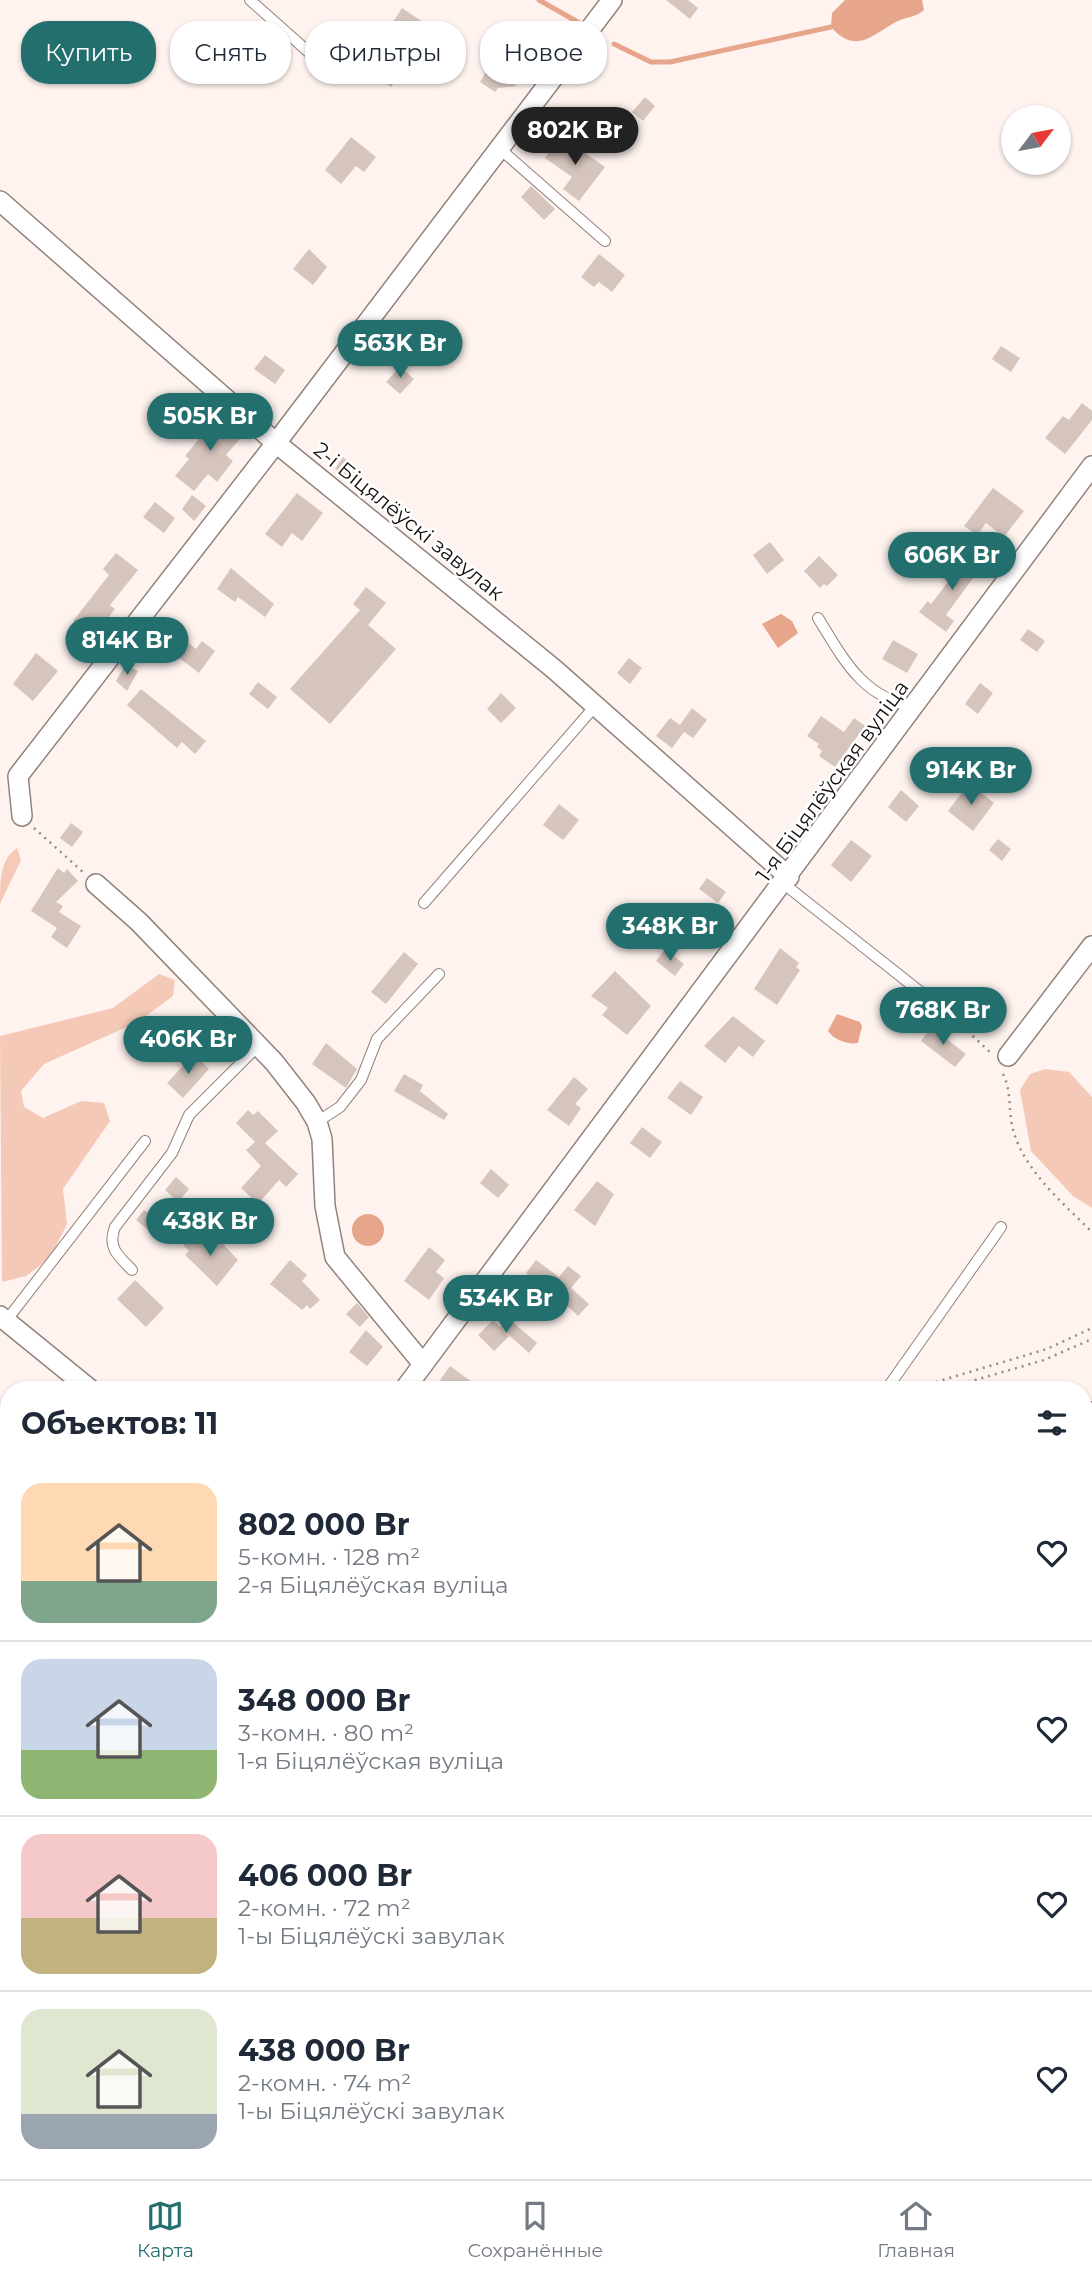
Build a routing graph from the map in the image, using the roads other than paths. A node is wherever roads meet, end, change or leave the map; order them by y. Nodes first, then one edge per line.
1 (250, 0) edge
2 (612, 0) edge
3 (305, 49) edge
4 (499, 148) junction
5 (0, 201) edge
6 (605, 242) dead end
7 (276, 443) junction
8 (1092, 466) edge
9 (818, 618) dead end
10 (596, 705) junction
11 (914, 707) junction
12 (22, 816) road end
13 (786, 880) junction
14 (96, 884) road end
15 (424, 903) dead end
16 (1092, 946) edge
17 (439, 974) dead end
18 (937, 1005) road end
19 (258, 1046) junction
20 (1001, 1060) road end
21 (317, 1122) junction
22 (145, 1141) dead end
23 (1001, 1227) dead end
24 (132, 1270) dead end
25 (3, 1318) edge
26 (423, 1364) junction
27 (80, 1381) edge
28 (411, 1381) edge
29 (892, 1381) edge

1 - 3 lane
2 - 4 street
4 - 6 lane
4 - 7 street
5 - 7 street, 2-і Біцялёўскі завулак
7 - 10 street, 2-і Біцялёўскі завулак
7 - 12 street
8 - 11 street, 1-я Біцялёўская вуліца
9 - 11 lane
10 - 13 street, 2-і Біцялёўскі завулак
10 - 15 lane
11 - 13 street, 1-я Біцялёўская вуліца
13 - 18 lane
13 - 26 street, 1-я Біцялёўская вуліца
14 - 19 street
16 - 20 street
17 - 21 lane
19 - 21 street
19 - 24 lane
21 - 26 street
22 - 25 lane
23 - 29 lane
25 - 27 street
26 - 28 street, 1-я Біцялёўская вуліца

